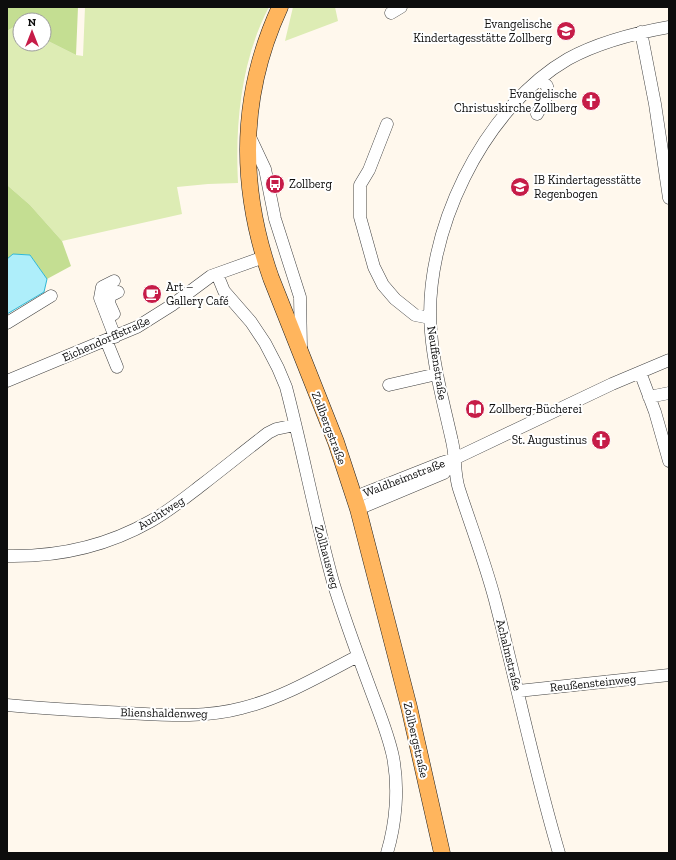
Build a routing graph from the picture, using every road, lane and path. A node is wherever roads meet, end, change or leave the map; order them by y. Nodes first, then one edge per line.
1 (280, 7) edge
2 (669, 26) edge
3 (641, 32) junction
4 (540, 79) junction
5 (537, 114) dead end
6 (387, 124) dead end
7 (248, 132) junction
8 (669, 198) edge
9 (264, 258) junction
10 (217, 274) junction
11 (116, 286) dead end
12 (51, 296) dead end
13 (430, 318) junction
14 (7, 323) edge
15 (115, 337) junction
16 (301, 357) junction
17 (669, 360) edge
18 (117, 366) dead end
19 (640, 372) junction
20 (437, 374) junction
21 (7, 381) edge
22 (388, 385) dead end
23 (669, 393) edge
24 (649, 397) junction
25 (295, 425) junction
26 (454, 460) junction
27 (669, 461) edge
28 (356, 503) junction
29 (7, 556) edge
30 (358, 656) junction
31 (669, 675) edge
32 (518, 691) junction
33 (7, 705) edge
34 (386, 853) edge
35 (442, 853) edge
36 (559, 853) edge

1 - 7 main road, Zollbergstraße
2 - 3 street, Neuffenstraße
3 - 4 street, Neuffenstraße
3 - 8 street
4 - 5 street
4 - 13 street, Neuffenstraße
6 - 13 street
7 - 9 main road, Zollbergstraße
7 - 16 street
9 - 10 street, Eichendorffstraße
9 - 16 main road, Zollbergstraße
10 - 15 street, Eichendorffstraße
10 - 25 street, Zollhausweg
11 - 15 street
12 - 14 street
13 - 20 street, Neuffenstraße
15 - 18 street
15 - 21 street, Eichendorffstraße
16 - 28 main road, Zollbergstraße
17 - 19 street, Waldheimstraße
19 - 24 street
19 - 26 street, Waldheimstraße
20 - 22 street
20 - 26 street, Neuffenstraße
23 - 24 street
24 - 27 street
25 - 29 street, Auchtweg
25 - 30 street, Zollhausweg
26 - 28 street, Waldheimstraße
26 - 32 street, Achalmstraße
28 - 35 main road, Zollbergstraße
30 - 33 street, Blienshaldenweg
30 - 34 street, Zollhausweg
31 - 32 street, Reußensteinweg
32 - 36 street, Achalmstraße

